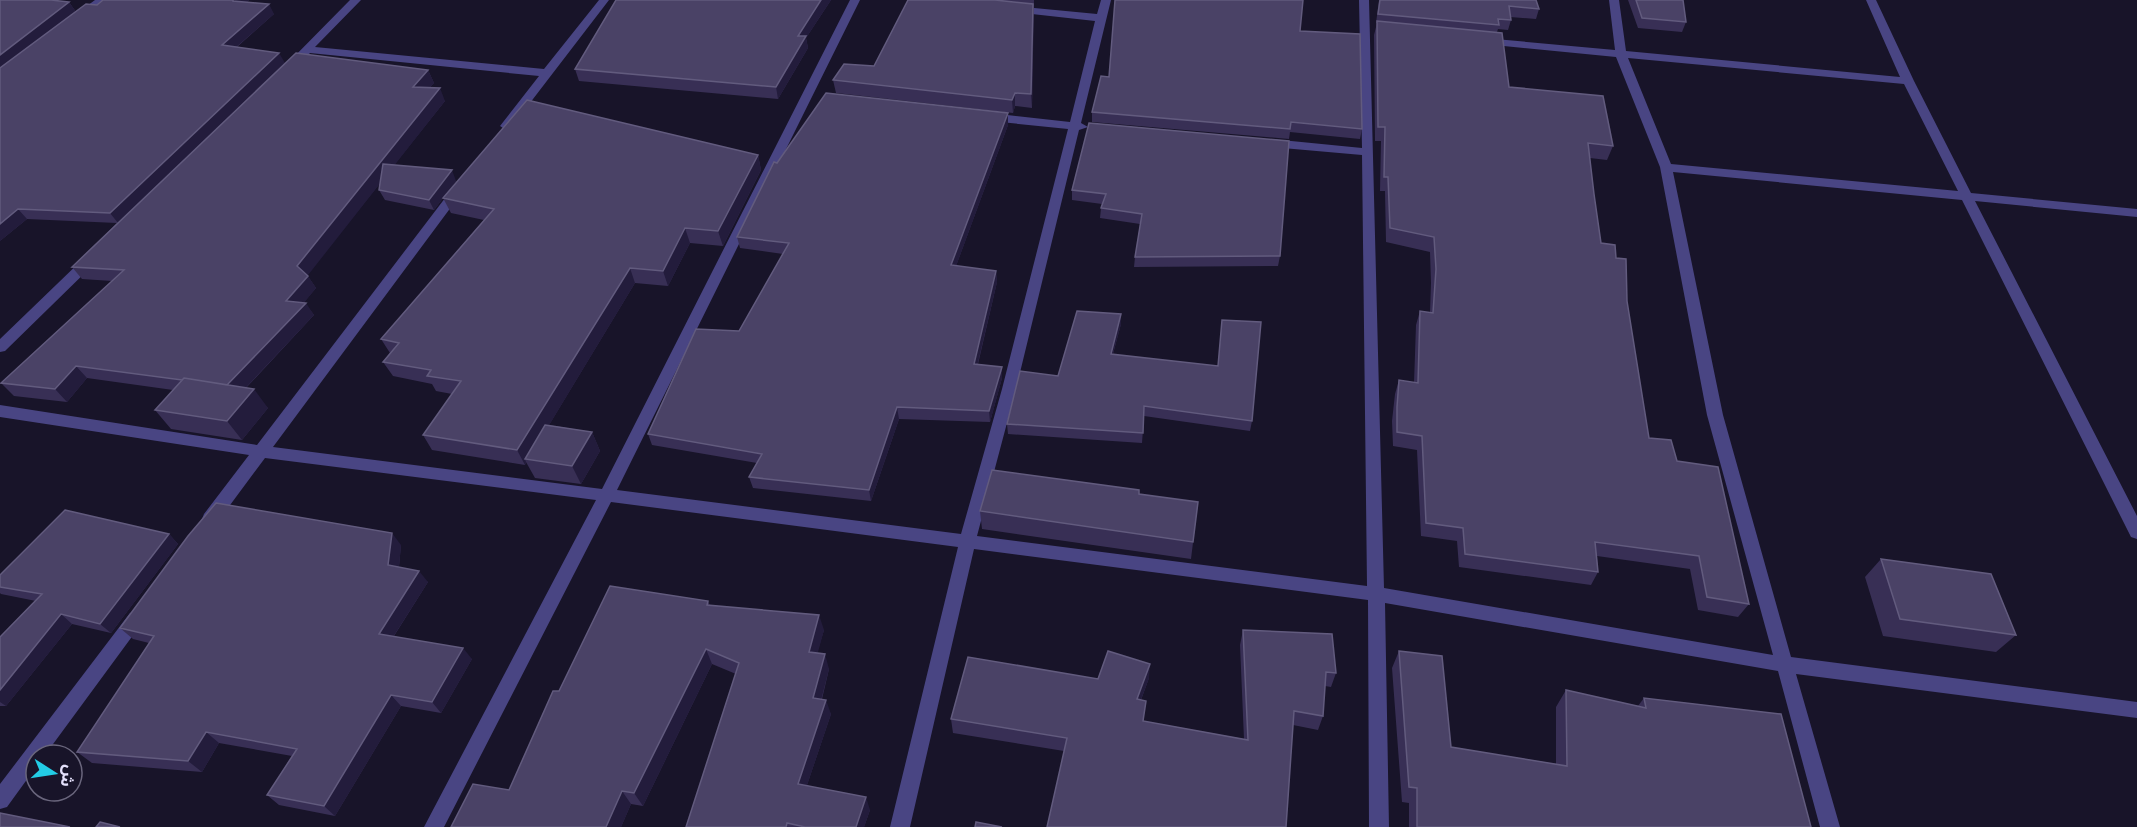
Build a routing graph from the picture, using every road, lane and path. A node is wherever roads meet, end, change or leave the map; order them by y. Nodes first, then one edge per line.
1 (102, 0) edge
2 (356, 0) edge
3 (604, 0) edge
4 (855, 0) edge
5 (1106, 0) edge
6 (1364, 0) edge
7 (1614, 0) edge
8 (1871, 0) edge
9 (1007, 9) edge
10 (1100, 18) junction
11 (74, 21) edge
12 (1470, 39) edge
13 (308, 50) junction
14 (1621, 55) junction
15 (546, 73) junction
16 (282, 75) edge
17 (1908, 81) junction
18 (981, 116) edge
19 (1075, 126) junction
20 (1098, 128) edge
21 (496, 139) edge
22 (1262, 143) edge
23 (1366, 152) junction
24 (1666, 167) junction
25 (468, 177) edge
26 (1965, 195) junction
27 (2137, 213) edge
28 (102, 248) edge
29 (0, 347) edge
30 (0, 411) edge
31 (260, 452) junction
32 (607, 495) junction
33 (204, 527) edge
34 (2137, 532) edge
35 (967, 543) junction
36 (1375, 594) junction
37 (148, 602) edge
38 (1782, 664) junction
39 (2137, 710) edge
40 (0, 800) edge
41 (434, 827) edge
42 (900, 827) edge
43 (1379, 827) edge
44 (1830, 827) edge

1 - 11 street
2 - 13 street
3 - 15 street
4 - 32 street
5 - 10 street
6 - 23 street
7 - 14 street
8 - 17 street
9 - 10 street
10 - 19 street
12 - 14 street
13 - 15 street
13 - 16 street
14 - 17 street
14 - 24 street
15 - 21 street
17 - 26 street
18 - 19 street
19 - 20 street
19 - 35 street
22 - 23 street
23 - 36 street
24 - 26 street
24 - 38 street
25 - 31 street
26 - 27 street
26 - 34 street
28 - 29 street
30 - 31 street
31 - 32 street
31 - 33 street
32 - 35 street
32 - 41 street
35 - 36 street
35 - 42 street
36 - 38 street
36 - 43 street
37 - 40 street
38 - 39 street
38 - 44 street

